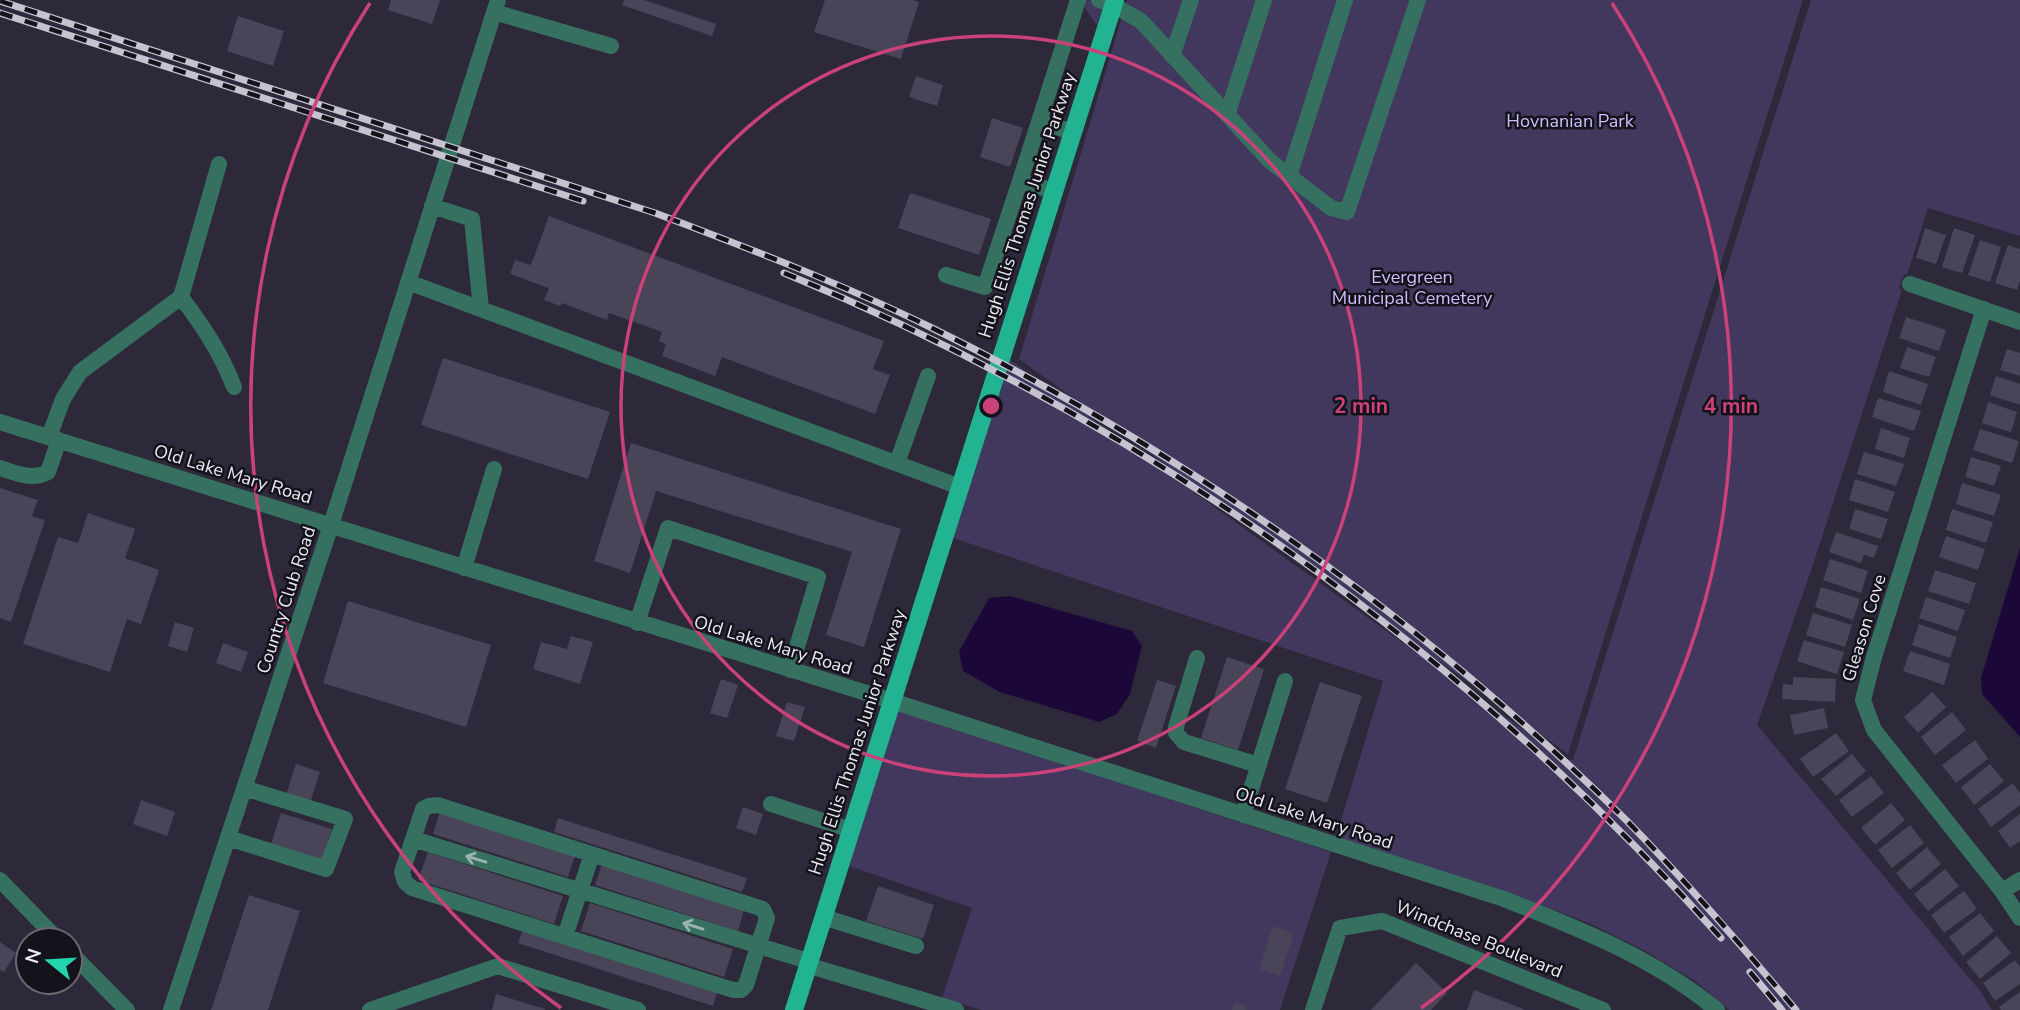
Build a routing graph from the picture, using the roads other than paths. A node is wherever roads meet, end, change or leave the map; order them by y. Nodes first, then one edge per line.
1 (1078, 0) edge
2 (1191, 0) edge
3 (1264, 0) edge
4 (1345, 0) edge
5 (1418, 0) edge
6 (1109, 2) edge
7 (496, 6) edge
8 (611, 47) dead end
9 (1172, 55) junction
10 (1227, 115) junction
11 (1040, 122) junction
12 (1073, 132) junction
13 (219, 164) dead end
14 (1289, 176) junction
15 (1020, 181) junction
16 (1054, 191) junction
17 (432, 206) junction
18 (946, 275) dead end
19 (408, 282) junction
20 (1910, 285) dead end
21 (181, 298) junction
22 (481, 309) junction
23 (1984, 309) junction
24 (2020, 322) edge
25 (928, 376) dead end
26 (234, 387) dead end
27 (0, 422) edge
28 (54, 439) junction
29 (897, 463) junction
30 (0, 468) edge
31 (494, 470) dead end
32 (960, 487) junction
33 (331, 525) junction
34 (464, 568) junction
35 (638, 623) junction
36 (1197, 658) dead end
37 (790, 670) junction
38 (1285, 681) dead end
39 (892, 701) junction
40 (1258, 765) junction
41 (244, 789) junction
42 (771, 804) dead end
43 (1243, 815) junction
44 (851, 830) junction
45 (228, 838) junction
46 (413, 839) junction
47 (592, 854) junction
48 (0, 880) edge
49 (2020, 880) edge
50 (580, 891) junction
51 (2002, 891) junction
52 (823, 917) junction
53 (2020, 918) edge
54 (44, 926) edge
55 (565, 936) junction
56 (916, 946) dead end
57 (758, 947) junction
58 (808, 963) junction
59 (84, 966) edge
60 (127, 1010) edge
61 (172, 1010) edge
62 (370, 1010) edge
63 (638, 1010) edge
64 (794, 1010) edge
65 (956, 1010) edge
66 (1313, 1010) edge
67 (1603, 1010) edge
68 (1717, 1010) edge

1 - 11 street
2 - 9 street
3 - 10 street
4 - 14 street
5 - 14 street
6 - 9 street
6 - 12 main road, Hugh Ellis Thomas Junior Parkway
7 - 8 street
7 - 17 street, Country Club Road
9 - 10 street
10 - 14 street
11 - 12 street
11 - 15 street
12 - 16 main road, Hugh Ellis Thomas Junior Parkway
13 - 21 street
15 - 16 street
15 - 18 street
16 - 32 main road, Hugh Ellis Thomas Junior Parkway
17 - 19 street, Country Club Road
17 - 22 street
19 - 22 street
19 - 33 street, Country Club Road
20 - 23 street
21 - 26 street
21 - 28 street
22 - 29 street
23 - 24 street
23 - 51 street, Gleason Cove
25 - 29 street
27 - 28 street, Old Lake Mary Road
28 - 30 street
28 - 33 street, Old Lake Mary Road
29 - 32 street
31 - 34 street
32 - 39 main road, Hugh Ellis Thomas Junior Parkway
33 - 34 street, Old Lake Mary Road
33 - 41 street, Country Club Road
34 - 35 street, Old Lake Mary Road
35 - 37 street, Old Lake Mary Road
35 - 37 street
36 - 40 street
37 - 39 street, Old Lake Mary Road
38 - 40 street
39 - 43 street, Old Lake Mary Road
39 - 44 main road, Hugh Ellis Thomas Junior Parkway
40 - 43 street
41 - 45 street, Country Club Road
41 - 45 street
42 - 44 street
43 - 68 street, Old Lake Mary Road
44 - 52 main road, Hugh Ellis Thomas Junior Parkway
45 - 61 street, Country Club Road
46 - 47 street
50 -> 46 street
46 - 55 street
47 - 50 street
47 - 57 street
48 - 54 street
49 - 51 street
50 - 55 street
57 -> 50 street
51 - 53 street, Gleason Cove
52 - 56 street
52 - 58 main road, Hugh Ellis Thomas Junior Parkway
55 - 57 street
57 - 58 street
58 - 64 main road, Hugh Ellis Thomas Junior Parkway
58 - 65 street
59 - 60 street
62 - 63 street
66 - 67 street, Windchase Boulevard

